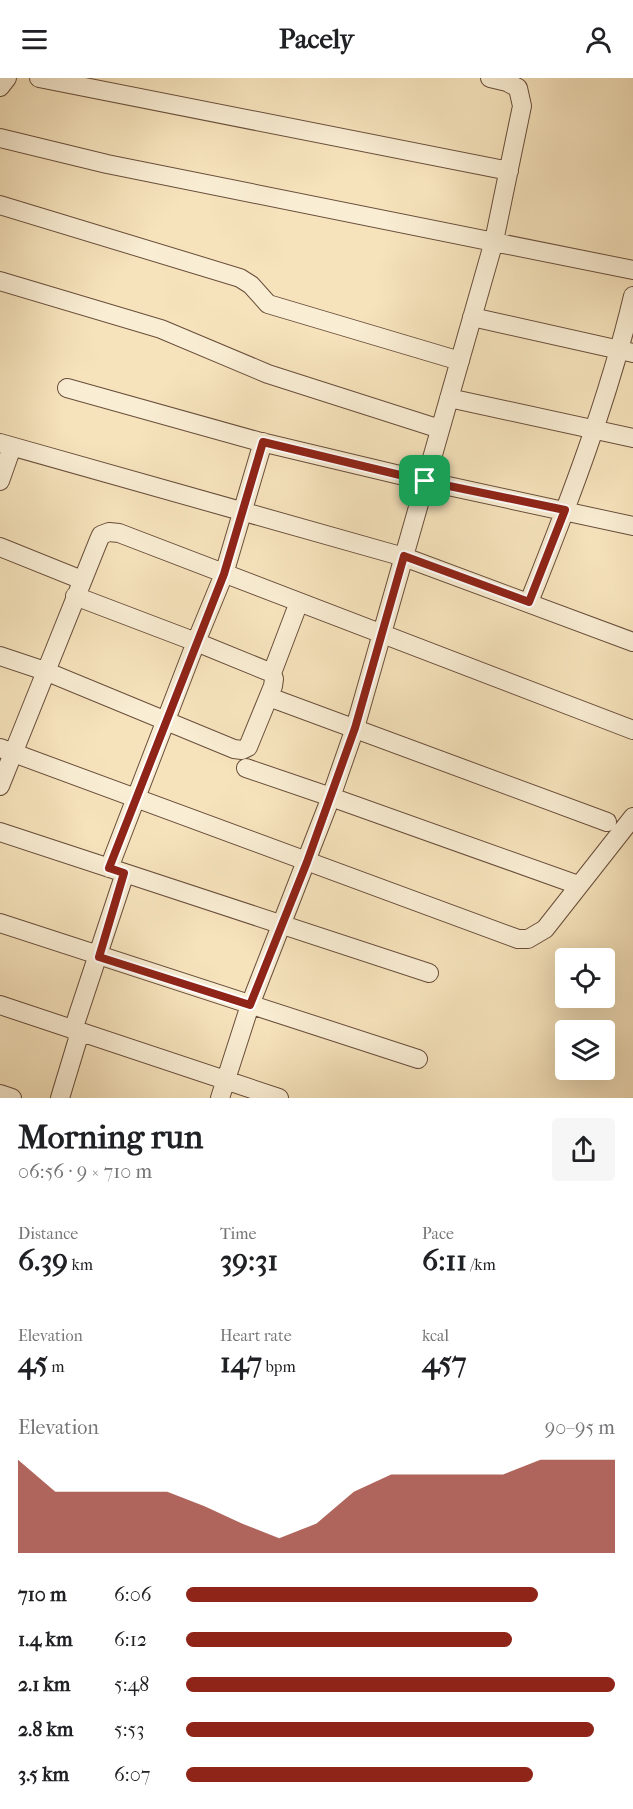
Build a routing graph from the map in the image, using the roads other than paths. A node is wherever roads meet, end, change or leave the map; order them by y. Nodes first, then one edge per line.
1 (7, 78) edge
2 (39, 78) edge
3 (490, 78) edge
4 (0, 87) edge
5 (0, 138) edge
6 (509, 171) junction
7 (0, 205) edge
8 (494, 241) junction
9 (633, 270) edge
10 (0, 281) edge
11 (633, 296) edge
12 (472, 317) junction
13 (627, 351) edge
14 (460, 361) junction
15 (67, 388) dead end
16 (449, 398) junction
17 (440, 429) junction
18 (593, 430) junction
19 (633, 438) edge
20 (263, 442) junction
21 (6, 445) edge
22 (0, 481) edge
23 (425, 481) junction
24 (565, 510) junction
25 (244, 511) junction
26 (633, 526) edge
27 (0, 546) edge
28 (404, 556) junction
29 (224, 574) junction
30 (79, 588) junction
31 (299, 602) junction
32 (529, 602) junction
33 (382, 632) junction
34 (196, 642) junction
35 (633, 642) edge
36 (0, 656) edge
37 (45, 671) junction
38 (272, 673) junction
39 (269, 697) junction
40 (165, 720) junction
41 (355, 728) junction
42 (633, 730) edge
43 (6, 750) edge
44 (246, 768) dead end
45 (0, 786) edge
46 (136, 797) junction
47 (331, 797) junction
48 (633, 817) edge
49 (607, 822) dead end
50 (0, 832) edge
51 (307, 862) junction
52 (117, 871) junction
53 (573, 883) junction
54 (0, 923) edge
55 (280, 924) junction
56 (99, 957) junction
57 (429, 973) dead end
58 (0, 1005) edge
59 (250, 1005) junction
60 (77, 1031) junction
61 (418, 1059) dead end
62 (225, 1080) junction
63 (0, 1094) edge
64 (12, 1098) edge
65 (60, 1098) edge
66 (220, 1098) edge
67 (279, 1098) edge

1 - 4 street
2 - 6 street
3 - 6 street
5 - 8 street
6 - 8 street
7 - 14 street
8 - 9 street
8 - 12 street
10 - 17 street
11 - 13 street
12 - 13 street
12 - 14 street
13 - 18 street
14 - 16 street
15 - 20 street
16 - 17 street
16 - 18 street
17 - 23 street
18 - 19 street
18 - 24 street
20 - 23 street
20 - 25 street
21 - 22 street
21 - 25 street
23 - 24 street
23 - 28 street
24 - 26 street
24 - 32 street
25 - 28 street
25 - 29 street
27 - 30 street
28 - 32 street
28 - 33 street
29 - 30 street
29 - 31 street
29 - 34 street
30 - 34 street
30 - 37 street
31 - 33 street
31 - 38 street
32 - 35 street
33 - 41 street
33 - 42 street
34 - 38 street
34 - 40 street
36 - 37 street
37 - 40 street
37 - 43 street
38 - 39 street
39 - 40 street
39 - 41 street
40 - 46 street
41 - 47 street
41 - 49 street
43 - 45 street
43 - 46 street
44 - 47 street
46 - 51 street
46 - 52 street
47 - 51 street
47 - 53 street
48 - 53 street
50 - 52 street
51 - 53 street
51 - 55 street
52 - 55 street
52 - 56 street
54 - 56 street
55 - 57 street
55 - 59 street
56 - 59 street
56 - 60 street
58 - 60 street
59 - 61 street
59 - 62 street
60 - 62 street
60 - 65 street
62 - 66 street
62 - 67 street
63 - 64 street

